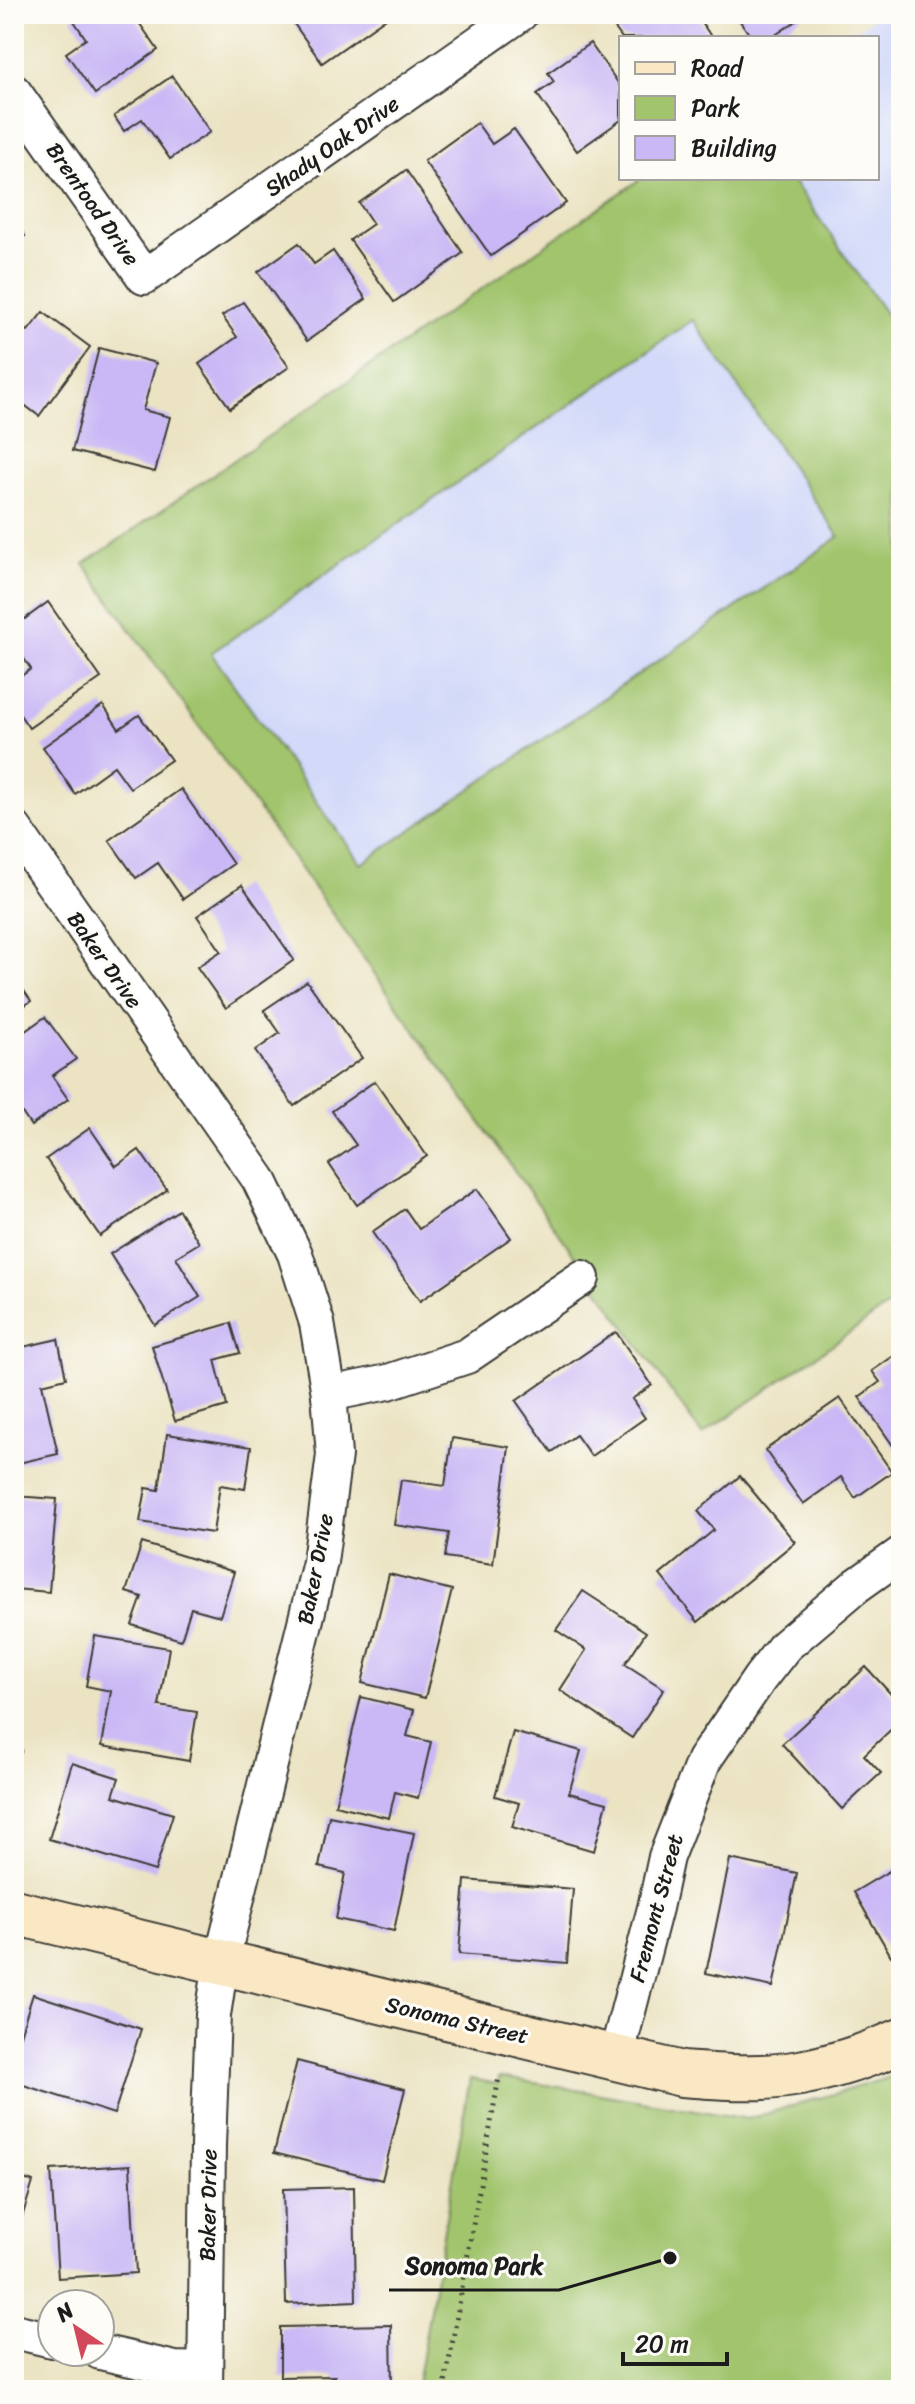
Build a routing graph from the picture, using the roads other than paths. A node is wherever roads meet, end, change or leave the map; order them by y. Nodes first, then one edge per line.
1 (520, 14) edge
2 (482, 25) edge
3 (14, 92) edge
4 (144, 277) joint
5 (14, 828) edge
6 (582, 1278) dead end
7 (329, 1394) junction
8 (901, 1554) edge
9 (14, 1912) edge
10 (221, 1963) junction
11 (901, 2041) edge
12 (616, 2057) junction
13 (14, 2331) edge
14 (36, 2336) edge
15 (116, 2356) edge
16 (205, 2380) edge

1 - 2 street, Shady Oak Drive
2 - 4 street, Shady Oak Drive
3 - 4 street, Brentood Drive
5 - 7 street, Baker Drive
6 - 7 street
7 - 10 street, Baker Drive
8 - 12 street, Fremont Street
9 - 10 street, Sonoma Street
10 - 12 street, Sonoma Street
10 - 16 street, Baker Drive
11 - 12 street, Sonoma Street
13 - 14 street
15 - 16 street

